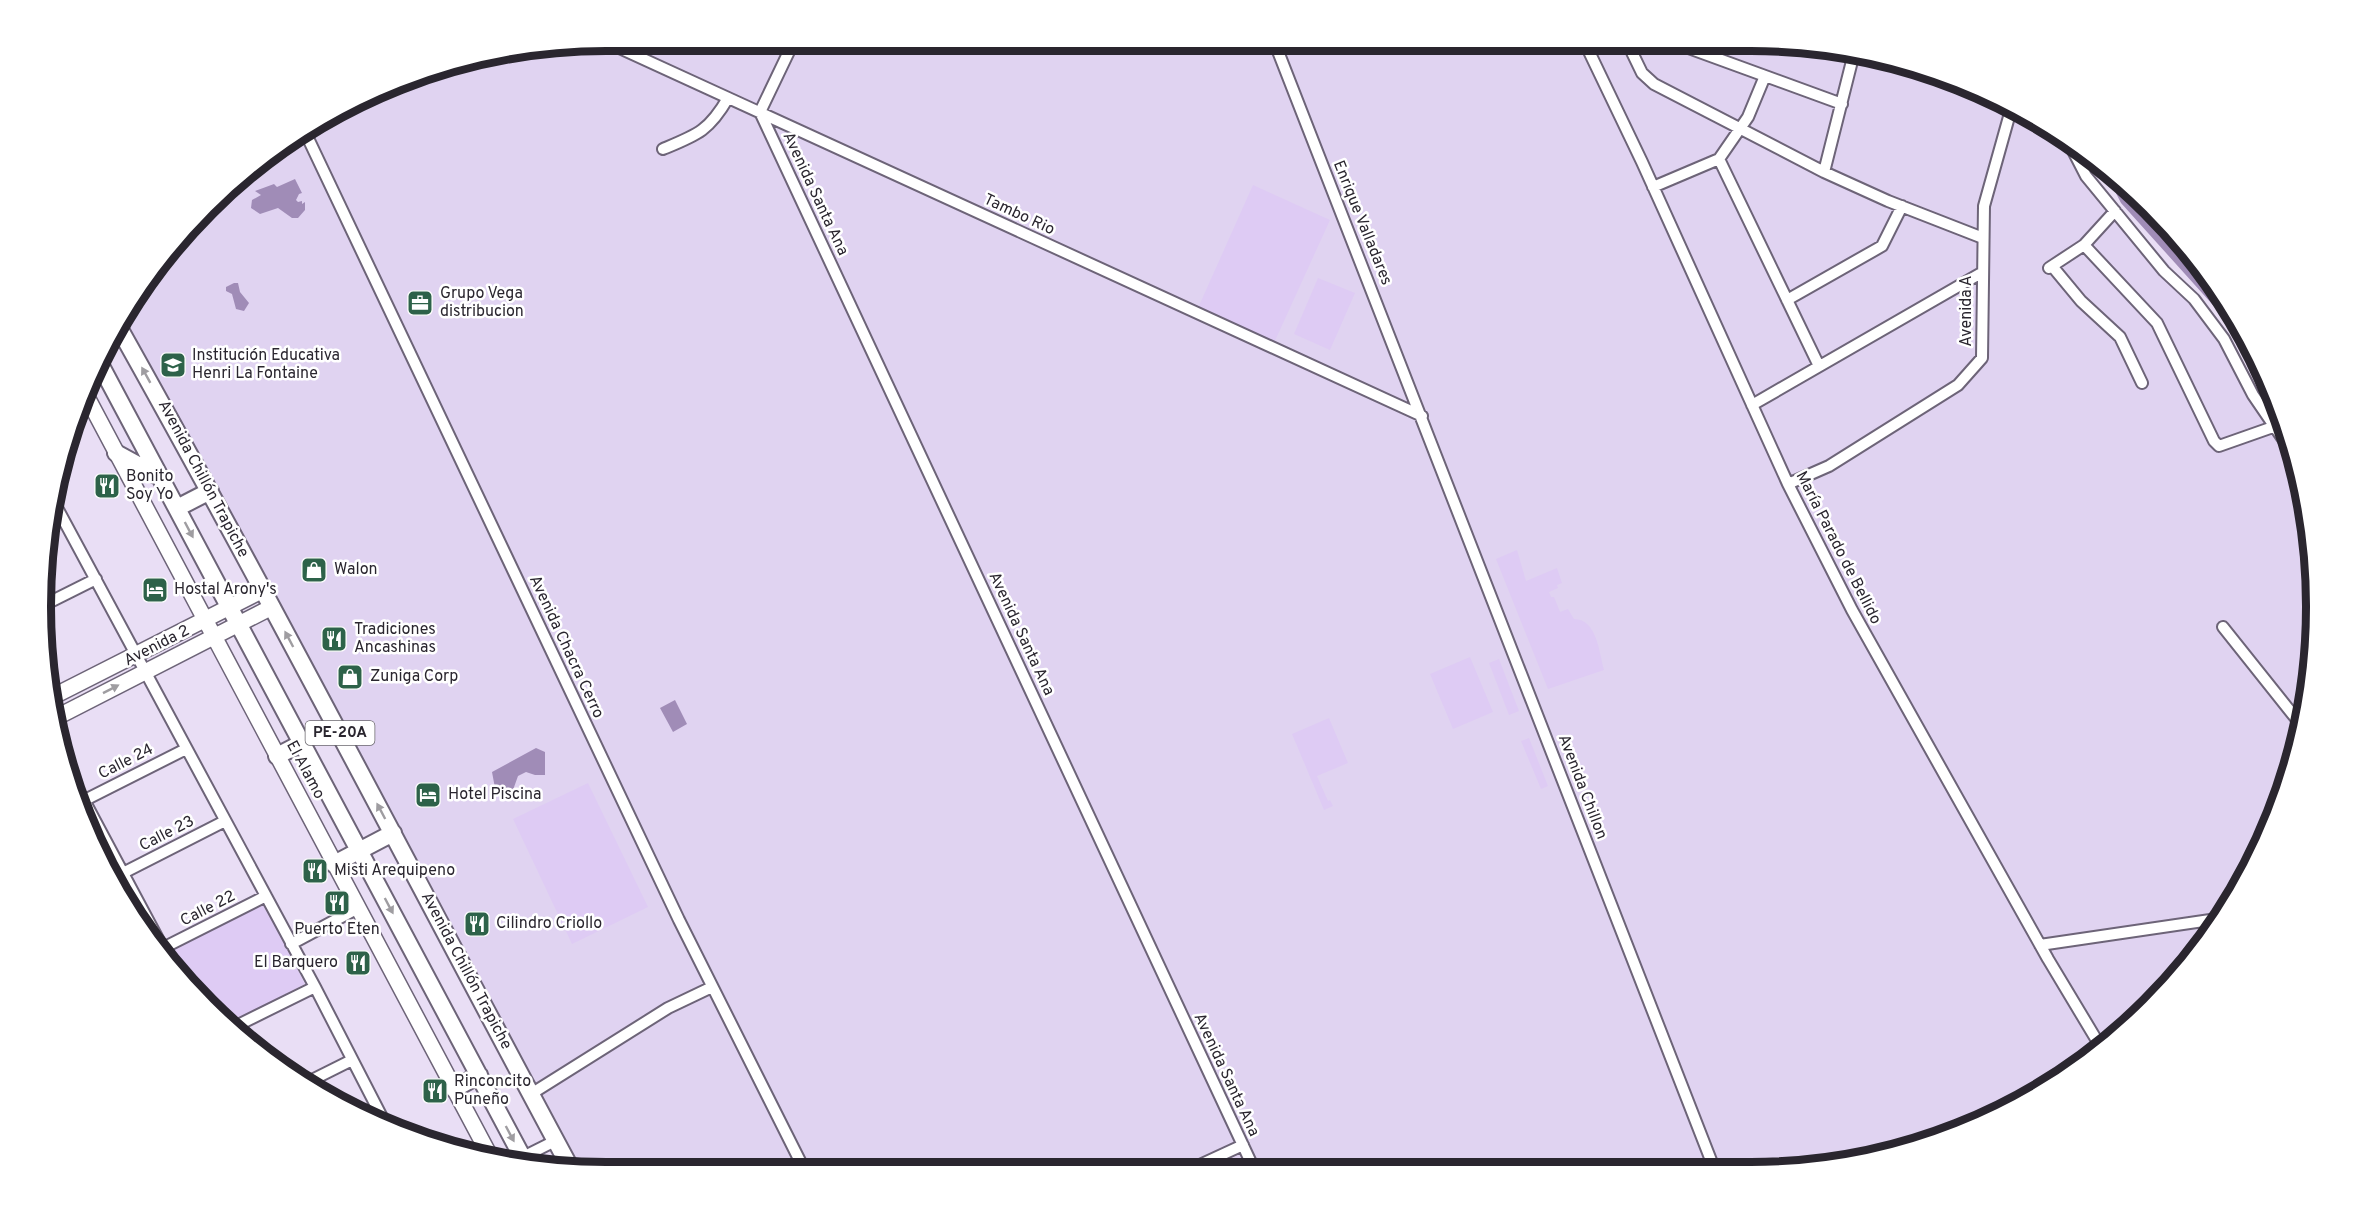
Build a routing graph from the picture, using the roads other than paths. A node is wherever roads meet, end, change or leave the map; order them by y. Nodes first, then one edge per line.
1 (626, 51) edge
2 (789, 51) edge
3 (1278, 51) edge
4 (1588, 51) edge
5 (1632, 51) edge
6 (1697, 51) edge
7 (1852, 61) edge
8 (1765, 76) junction
9 (728, 98) junction
10 (1842, 104) junction
11 (760, 112) junction
12 (2009, 115) edge
13 (1740, 129) junction
14 (308, 138) edge
15 (663, 149) dead end
16 (2076, 157) edge
17 (1719, 159) junction
18 (1824, 172) junction
19 (1653, 187) junction
20 (1902, 206) junction
21 (2115, 212) junction
22 (1983, 238) junction
23 (2084, 245) junction
24 (1983, 272) junction
25 (1787, 300) junction
26 (122, 334) edge
27 (1819, 366) junction
28 (104, 371) edge
29 (2142, 383) dead end
30 (90, 402) edge
31 (1752, 405) junction
32 (1422, 416) junction
33 (2272, 427) junction
34 (2279, 436) edge
35 (116, 453) junction
36 (160, 477) junction
37 (1788, 484) junction
38 (210, 491) junction
39 (177, 508) junction
40 (60, 512) edge
41 (96, 579) junction
42 (263, 590) junction
43 (51, 601) edge
44 (230, 607) junction
45 (272, 607) junction
46 (204, 620) junction
47 (239, 624) junction
48 (2223, 627) dead end
49 (213, 638) junction
50 (136, 654) junction
51 (145, 672) junction
52 (58, 694) edge
53 (62, 715) edge
54 (2295, 717) edge
55 (302, 743) junction
56 (186, 749) junction
57 (277, 756) junction
58 (85, 799) edge
59 (225, 821) junction
60 (96, 826) edge
61 (393, 833) junction
62 (360, 850) junction
63 (334, 864) junction
64 (123, 873) junction
65 (266, 896) junction
66 (358, 908) junction
67 (147, 917) edge
68 (2209, 919) edge
69 (291, 944) junction
70 (2040, 945) junction
71 (167, 946) edge
72 (315, 987) junction
73 (712, 987) junction
74 (240, 1024) edge
75 (2097, 1040) edge
76 (352, 1060) junction
77 (479, 1075) junction
78 (315, 1079) edge
79 (454, 1089) junction
80 (531, 1094) junction
81 (380, 1114) edge
82 (555, 1141) junction
83 (1243, 1145) junction
84 (486, 1148) edge
85 (521, 1155) edge
86 (530, 1156) edge
87 (566, 1161) edge
88 (800, 1162) edge
89 (1206, 1162) edge
90 (1251, 1162) edge
91 (1712, 1162) edge

1 - 9 street, Tambo Rio
2 - 11 street
3 - 32 street, Enrique Valladares
4 - 19 street, María Parado de Bellido
5 - 13 street
6 - 8 street
7 - 10 street
8 - 10 street
8 - 13 street
9 - 11 street, Tambo Rio
9 - 15 street
10 - 18 street
11 - 32 street, Tambo Rio
11 - 83 street, Avenida Santa Ana
12 - 22 street, Avenida A
13 - 17 street
13 - 18 street
14 - 73 street, Avenida Chacra Cerro
16 - 21 street
17 - 19 street
17 - 25 street
18 - 20 street
19 - 31 street, María Parado de Bellido
20 - 22 street
20 - 25 street
21 - 23 street
21 - 33 street
22 - 24 street, Avenida A
23 - 29 street
23 - 33 street
24 - 27 street
24 - 37 street, Avenida A
25 - 27 street
38 -> 26 main road, Avenida Chillón Trapiche / PE-20A
27 - 31 street
28 - 36 main road, PE-20A
30 - 35 street, El Alamo
31 - 37 street, María Parado de Bellido
32 - 91 street, Avenida Chillon
33 - 34 street
35 - 36 main road
35 - 46 street, El Alamo
36 - 39 main road, PE-20A
37 - 70 street, María Parado de Bellido
38 - 39 main road
38 - 42 main road, Avenida Chillón Trapiche / PE-20A
39 -> 44 main road, PE-20A
40 - 41 street
41 - 43 street
41 - 50 street
42 - 44 street, Avenida 2
42 - 45 main road, Avenida Chillón Trapiche / PE-20A
44 - 46 street, Avenida 2
44 - 47 main road, PE-20A
45 - 47 street, Avenida 2
61 -> 45 main road, Avenida Chillón Trapiche / PE-20A
46 - 49 street, El Alamo
46 - 50 street, Avenida 2
47 - 49 street, Avenida 2
47 - 55 main road, PE-20A
48 - 54 street
49 - 51 street, Avenida 2
49 - 57 street, El Alamo
50 - 51 street
50 - 52 street, Avenida 2
53 -> 51 street, Avenida 2
51 - 56 street
55 - 57 main road
55 - 62 main road, PE-20A
56 - 58 street, Calle 24
56 - 59 street
57 - 63 street, El Alamo
59 - 64 street, Calle 23
59 - 65 street
60 - 64 street
61 - 62 main road
61 - 80 main road, Avenida Chillón Trapiche / PE-20A
62 - 63 main road
62 -> 77 main road, PE-20A
63 - 66 street, El Alamo
64 - 67 street
65 - 69 street
65 - 71 street, Calle 22
66 - 69 street
66 - 79 street, El Alamo
68 - 70 street
69 - 72 street
70 - 75 street, María Parado de Bellido
72 - 74 street
72 - 76 street
73 - 80 street
73 - 88 street, Avenida Chacra Cerro
76 - 78 street
76 - 81 street
77 - 79 main road
77 -> 85 main road, PE-20A
79 - 84 street, El Alamo
80 - 82 main road, Avenida Chillón Trapiche / PE-20A
82 - 86 street
82 - 87 main road, Avenida Chillón Trapiche / PE-20A
83 - 89 street
83 - 90 street, Avenida Santa Ana

